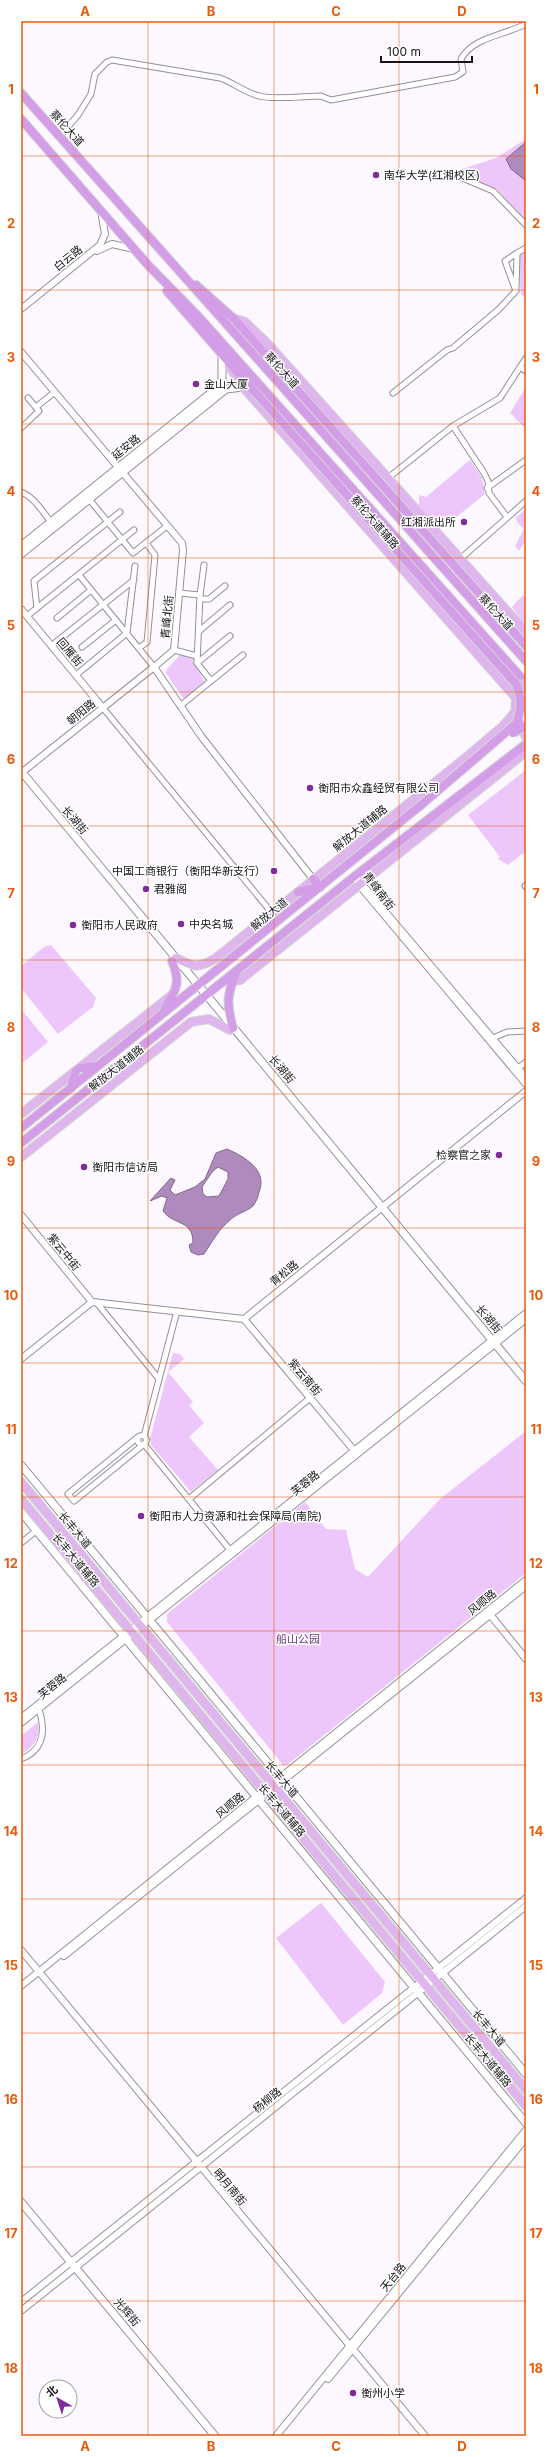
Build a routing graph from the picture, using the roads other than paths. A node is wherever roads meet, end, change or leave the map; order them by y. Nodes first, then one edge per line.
1 (526, 24) edge
2 (21, 93) edge
3 (21, 119) edge
4 (60, 136) junction
5 (460, 177) dead end
6 (101, 211) junction
7 (526, 225) edge
8 (526, 248) edge
9 (134, 249) junction
10 (517, 253) junction
11 (148, 264) junction
12 (177, 269) junction
13 (516, 291) junction
14 (21, 309) edge
15 (21, 312) edge
16 (233, 318) junction
17 (21, 352) edge
18 (222, 356) junction
19 (526, 358) edge
20 (520, 367) junction
21 (526, 371) edge
22 (243, 388) junction
23 (55, 392) junction
24 (394, 393) dead end
25 (28, 398) dead end
26 (36, 407) junction
27 (453, 426) junction
28 (21, 428) edge
29 (526, 460) edge
30 (120, 470) junction
31 (388, 478) junction
32 (487, 488) junction
33 (21, 492) edge
34 (89, 499) junction
35 (526, 501) edge
36 (120, 512) dead end
37 (507, 517) junction
38 (51, 522) junction
39 (108, 522) junction
40 (167, 526) junction
41 (134, 530) dead end
42 (123, 540) junction
43 (146, 543) junction
44 (21, 546) edge
45 (21, 554) edge
46 (460, 559) junction
47 (204, 564) dead end
48 (135, 566) dead end
49 (79, 575) junction
50 (134, 580) junction
51 (225, 586) dead end
52 (91, 590) junction
53 (180, 593) junction
54 (201, 597) junction
55 (103, 604) junction
56 (230, 605) dead end
57 (37, 608) junction
58 (21, 610) edge
59 (27, 616) junction
60 (57, 618) dead end
61 (116, 620) junction
62 (199, 631) junction
63 (526, 632) edge
64 (127, 633) junction
65 (230, 636) dead end
66 (51, 646) junction
67 (526, 646) edge
68 (82, 647) dead end
69 (139, 648) junction
70 (174, 650) junction
71 (243, 655) dead end
72 (197, 656) junction
73 (526, 661) edge
74 (197, 663) junction
75 (154, 666) junction
76 (76, 675) junction
77 (211, 681) junction
78 (526, 682) edge
79 (519, 691) edge
80 (180, 706) junction
81 (103, 708) junction
82 (515, 712) junction
83 (526, 712) edge
84 (516, 724) junction
85 (526, 726) edge
86 (526, 744) edge
87 (473, 762) junction
88 (21, 774) edge
89 (355, 876) junction
90 (314, 879) junction
91 (360, 883) junction
92 (320, 887) junction
93 (298, 892) junction
94 (272, 913) junction
95 (174, 959) junction
96 (227, 982) junction
97 (196, 987) junction
98 (172, 995) junction
99 (204, 996) junction
100 (162, 1015) junction
101 (231, 1029) junction
102 (526, 1031) edge
103 (493, 1038) junction
104 (526, 1062) edge
105 (98, 1066) junction
106 (518, 1068) junction
107 (78, 1069) junction
108 (106, 1075) junction
109 (121, 1078) junction
110 (526, 1078) edge
111 (526, 1084) edge
112 (71, 1088) junction
113 (526, 1091) edge
114 (21, 1114) edge
115 (21, 1128) edge
116 (21, 1143) edge
117 (21, 1157) edge
118 (380, 1208) junction
119 (21, 1215) edge
120 (94, 1302) junction
121 (177, 1311) junction
122 (526, 1313) edge
123 (244, 1318) junction
124 (526, 1319) edge
125 (492, 1343) junction
126 (21, 1359) edge
127 (159, 1379) junction
128 (526, 1381) edge
129 (526, 1387) edge
130 (310, 1398) junction
131 (141, 1437) junction
132 (144, 1444) junction
133 (352, 1448) dead end
134 (21, 1465) edge
135 (21, 1482) edge
136 (21, 1499) edge
137 (189, 1499) junction
138 (21, 1512) edge
139 (40, 1528) junction
140 (21, 1543) edge
141 (232, 1549) junction
142 (526, 1580) edge
143 (526, 1586) edge
144 (490, 1613) junction
145 (148, 1619) junction
146 (140, 1625) junction
147 (128, 1635) junction
148 (526, 1655) edge
149 (526, 1659) edge
150 (39, 1709) junction
151 (21, 1718) edge
152 (21, 1724) edge
153 (21, 1759) edge
154 (282, 1779) junction
155 (273, 1786) junction
156 (265, 1792) junction
157 (258, 1798) junction
158 (526, 1898) edge
159 (526, 1906) edge
160 (21, 1950) edge
161 (440, 1970) junction
162 (40, 1973) junction
163 (432, 1977) junction
164 (424, 1984) junction
165 (21, 1986) edge
166 (416, 1990) junction
167 (21, 1991) edge
168 (526, 2074) edge
169 (526, 2090) edge
170 (526, 2106) edge
171 (526, 2122) edge
172 (526, 2130) edge
173 (526, 2138) edge
174 (198, 2164) junction
175 (21, 2202) edge
176 (21, 2207) edge
177 (72, 2266) junction
178 (21, 2302) edge
179 (21, 2311) edge
180 (352, 2347) junction
181 (211, 2436) edge
182 (215, 2436) edge
183 (276, 2436) edge
184 (282, 2436) edge
185 (425, 2436) edge

1 - 4 street
2 - 4 highway, 蔡伦大道
3 - 6 highway
4 - 12 highway, 蔡伦大道
5 - 7 street
6 - 9 highway
6 - 14 street, 白云路
8 - 10 street
9 - 11 highway
9 - 15 street, 白云路
10 - 13 street
10 - 13 street
11 - 18 highway
11 - 78 highway
12 - 16 highway
12 - 73 highway, 蔡伦大道
13 - 24 street
16 - 31 main road
16 - 67 highway
17 - 23 street, 青峰北街
18 - 22 main road, 蔡伦大道辅路
18 - 30 main road, 延安路
18 - 79 highway, bridge
19 - 20 street
20 - 21 street
20 - 27 street
22 - 30 main road, 延安路
22 - 79 main road, 蔡伦大道辅路
23 - 26 street
23 - 30 street, 青峰北街
25 - 26 street
26 - 28 street
27 - 31 street
27 - 32 street
29 - 32 street
30 - 34 main road, 延安路
30 - 38 main road, 延安路
30 - 40 street, 青峰北街
31 - 46 main road
32 - 37 street
33 - 38 street
34 - 39 street
34 - 45 main road, 延安路
35 - 37 street
36 - 39 street
37 - 46 street
38 - 44 main road, 延安路
39 - 42 street
39 - 57 street
40 - 43 street
40 - 53 street, 青峰北街
41 - 42 street
42 - 43 street
42 - 49 street
43 - 69 street
46 - 63 main road
47 - 54 street
48 - 50 street
49 - 52 street
49 - 57 street
50 - 55 street
50 - 64 street
51 - 54 street
52 - 55 street
52 - 60 street
53 - 54 street
53 - 70 street, 青峰北街
54 - 62 street
55 - 61 street
55 - 66 street
56 - 62 street
57 - 59 street
58 - 59 street, 回雁街
59 - 66 street, 回雁街
61 - 64 street
61 - 68 street
62 - 72 street
64 - 69 street
64 - 76 street
65 - 74 street
66 - 76 street, 回雁街
69 - 75 street
70 - 72 street
70 - 75 street, 青峰北街
71 - 77 street
72 - 74 street
74 - 77 street
75 - 80 street
75 - 81 street, 朝阳路
76 - 81 street, 回雁街
77 - 80 street
78 - 79 main road, bridge
79 - 82 main road
79 - 84 highway, bridge
80 - 90 street
81 - 88 street, 朝阳路
81 - 94 street
82 - 86 main road
82 - 90 main road, 解放大道辅路
83 - 84 highway, 解放大道
84 - 87 highway, 解放大道, bridge
85 - 87 highway, bridge
86 - 89 highway
86 - 91 main road
87 - 92 highway, 解放大道, bridge
88 - 95 main road, 长湖街
89 - 91 street, 青峰南街
89 - 96 highway
90 - 92 highway
90 - 93 main road, 解放大道辅路
91 - 96 main road
91 - 103 street, 青峰南街
91 - 111 street, 青峰南街
92 - 93 highway
92 - 97 highway, 解放大道
93 - 94 main road, 解放大道辅路
94 - 95 main road, 解放大道辅路
95 - 97 main road, 长湖街
95 - 98 highway
96 - 99 highway
96 - 101 highway
97 - 99 main road, 长湖街
97 - 100 highway, 解放大道
98 - 100 highway
98 - 107 main road, 解放大道辅路
99 - 101 main road, 长湖街
99 - 108 highway
100 - 105 highway, 解放大道
101 - 109 main road, 解放大道辅路
101 - 118 main road, 长湖街
102 - 103 street
103 - 106 street, 青峰南街
104 - 106 street
105 - 107 highway
105 - 112 highway, 解放大道
106 - 110 street, 青峰南街
107 - 112 highway
107 - 114 main road, 解放大道辅路
108 - 109 main road
108 - 116 highway
109 - 117 main road, 解放大道辅路
112 - 115 highway, 解放大道
113 - 118 street, 青松路
118 - 123 street, 青松路
118 - 125 main road, 长湖街
119 - 120 street, 紫云中街
120 - 121 street
120 - 126 street
120 - 127 street
121 - 123 street
121 - 127 street
122 - 125 street, 芙蓉路
123 - 130 street, 紫云南街
124 - 125 street, 芙蓉路
125 - 128 main road, 长湖街
125 - 129 main road, 长湖街
125 - 141 street, 芙蓉路
125 - 145 street, 芙蓉路
127 - 131 street
130 - 133 street, 紫云南街
130 - 137 street
131 - 132 street
131 - 132 street
132 - 137 street
134 - 145 main road, 长丰大道辅路
135 - 146 main road, 长丰大道
136 - 139 main road, 长丰大道
137 - 141 street
138 - 139 main road, 长丰大道辅路
139 - 140 street
139 - 147 main road, 长丰大道
141 - 145 street, 芙蓉路
142 - 144 street, 风顺路
143 - 144 street, 风顺路
144 - 148 street
144 - 149 street
144 - 154 street, 风顺路
145 - 146 street, 芙蓉路
145 - 154 main road, 长丰大道辅路
146 - 147 street, 芙蓉路
146 - 155 main road, 长丰大道
147 - 150 street, 芙蓉路
147 - 151 street, 芙蓉路
147 - 156 main road, 长丰大道
147 - 157 main road, 长丰大道辅路
150 - 152 street, 芙蓉路
150 - 153 street
154 - 155 street, 风顺路
154 - 161 main road, 长丰大道辅路
155 - 156 street, 风顺路
155 - 163 main road, 长丰大道
156 - 157 street, 风顺路
156 - 164 main road, 长丰大道
157 - 162 street, 风顺路
157 - 166 main road, 长丰大道辅路
158 - 161 street, 杨柳路
159 - 161 street, 杨柳路
160 - 162 street, 明月南街
161 - 163 street, 杨柳路
161 - 168 main road, 长丰大道辅路
162 - 165 street, 风顺路
162 - 167 street, 风顺路
162 - 174 street, 明月南街
163 - 164 street, 杨柳路
163 - 169 main road, 长丰大道
164 - 166 street, 杨柳路
164 - 170 main road, 长丰大道
166 - 171 main road, 长丰大道辅路
166 - 174 street, 杨柳路
172 - 180 street, 天台路
173 - 180 street, 天台路
174 - 177 street, 杨柳路
174 - 180 street, 明月南街
175 - 177 main road, 光辉街
176 - 177 main road, 光辉街
177 - 178 street, 杨柳路
177 - 179 street, 杨柳路
177 - 181 main road, 光辉街
177 - 182 main road, 光辉街
180 - 183 street, 天台路
180 - 184 street, 天台路
180 - 185 street, 明月南街

